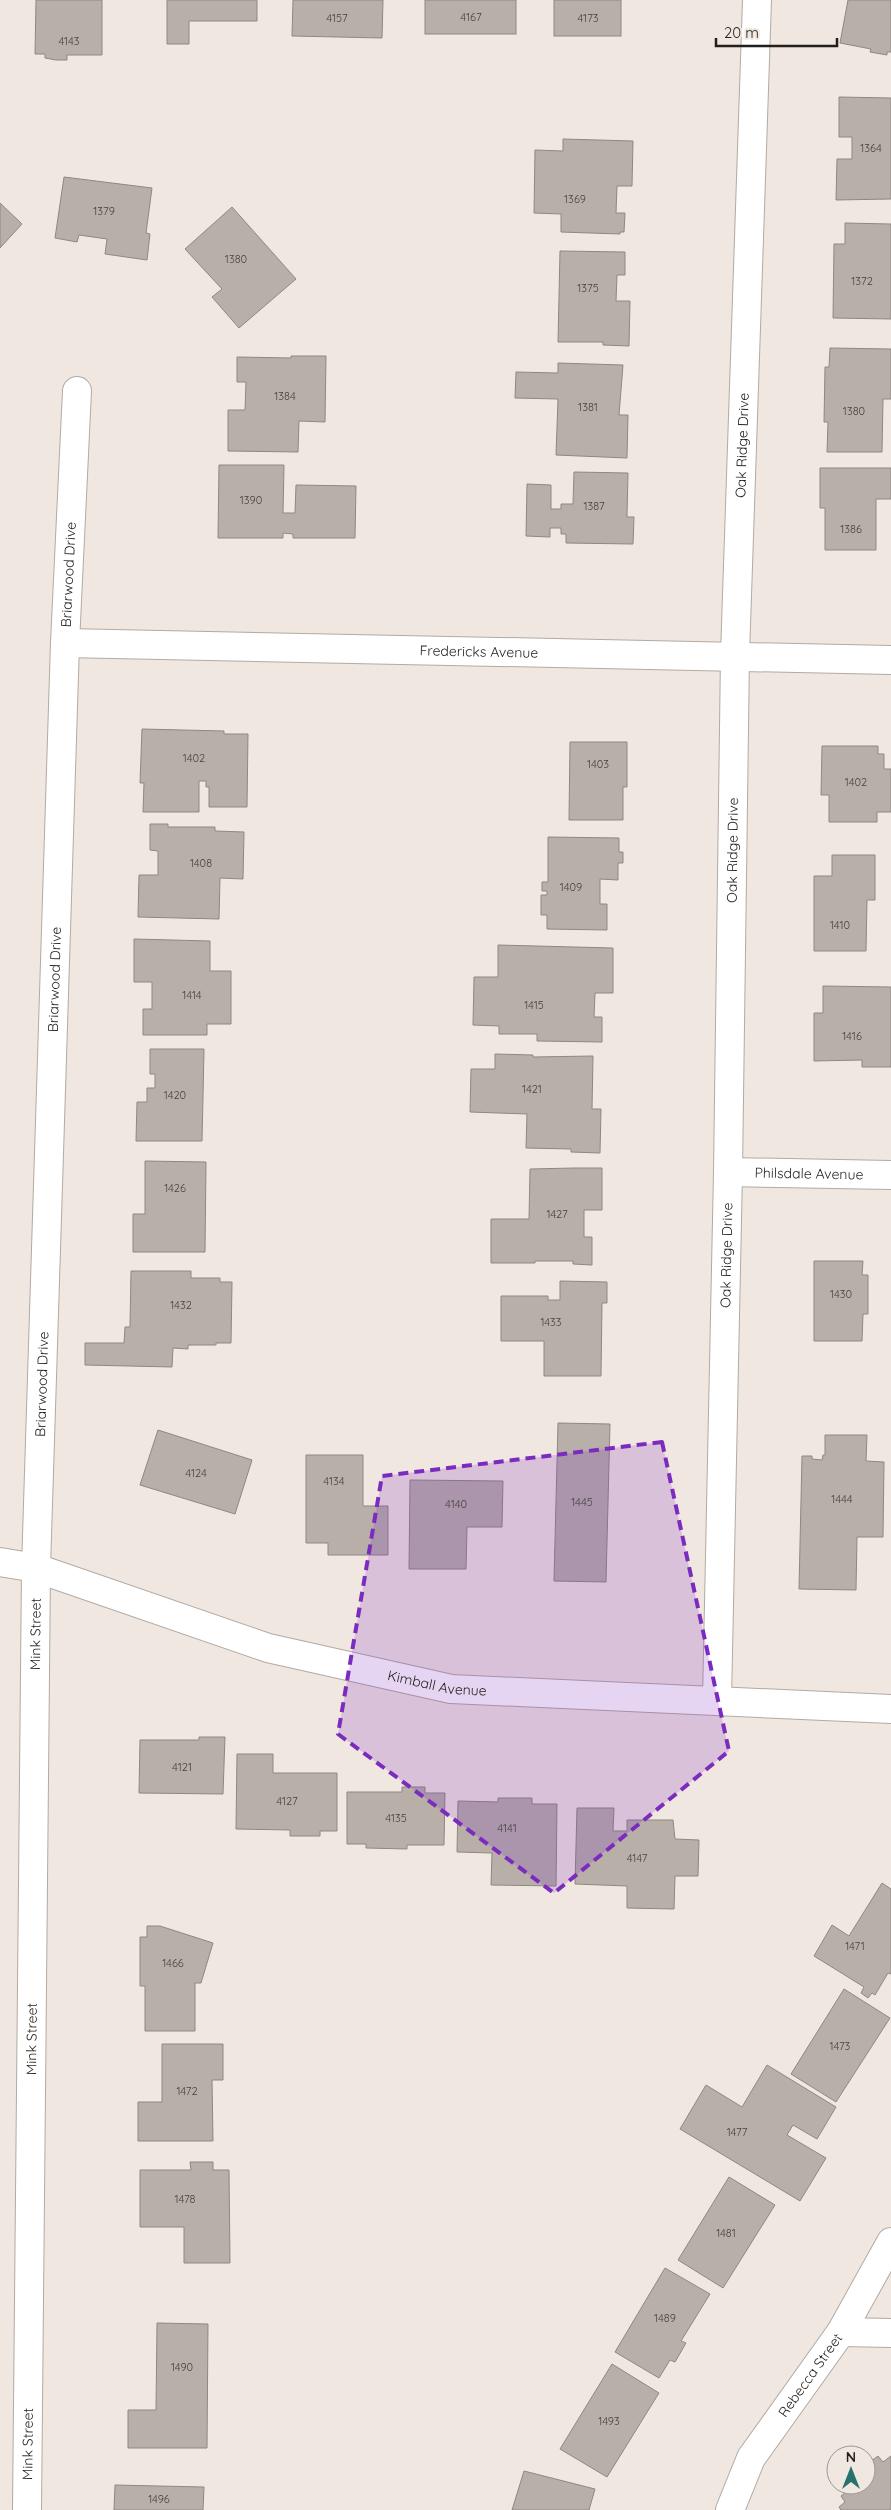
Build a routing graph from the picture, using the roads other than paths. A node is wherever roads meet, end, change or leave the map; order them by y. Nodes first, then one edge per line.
1 (757, 0) edge
2 (77, 391) dead end
3 (65, 643) junction
4 (735, 656) junction
5 (891, 660) edge
6 (728, 1172) junction
7 (891, 1175) edge
8 (0, 1562) edge
9 (36, 1568) junction
10 (717, 1700) junction
11 (891, 1708) edge
12 (891, 2242) edge
13 (841, 2332) junction
14 (891, 2333) edge
15 (27, 2510) edge
16 (730, 2510) edge

1 - 4 street, Oak Ridge Drive
2 - 3 street, Briarwood Drive
3 - 4 street, Fredericks Avenue
3 - 9 street, Briarwood Drive
4 - 5 street, Fredericks Avenue
4 - 6 street, Oak Ridge Drive
6 - 7 street, Philsdale Avenue
6 - 10 street, Oak Ridge Drive
8 - 9 street, Kimball Avenue
9 - 10 street, Kimball Avenue
9 - 15 street, Mink Street
10 - 11 street, Kimball Avenue
12 - 13 street, Rebecca Street
13 - 14 street
13 - 16 street, Rebecca Street

